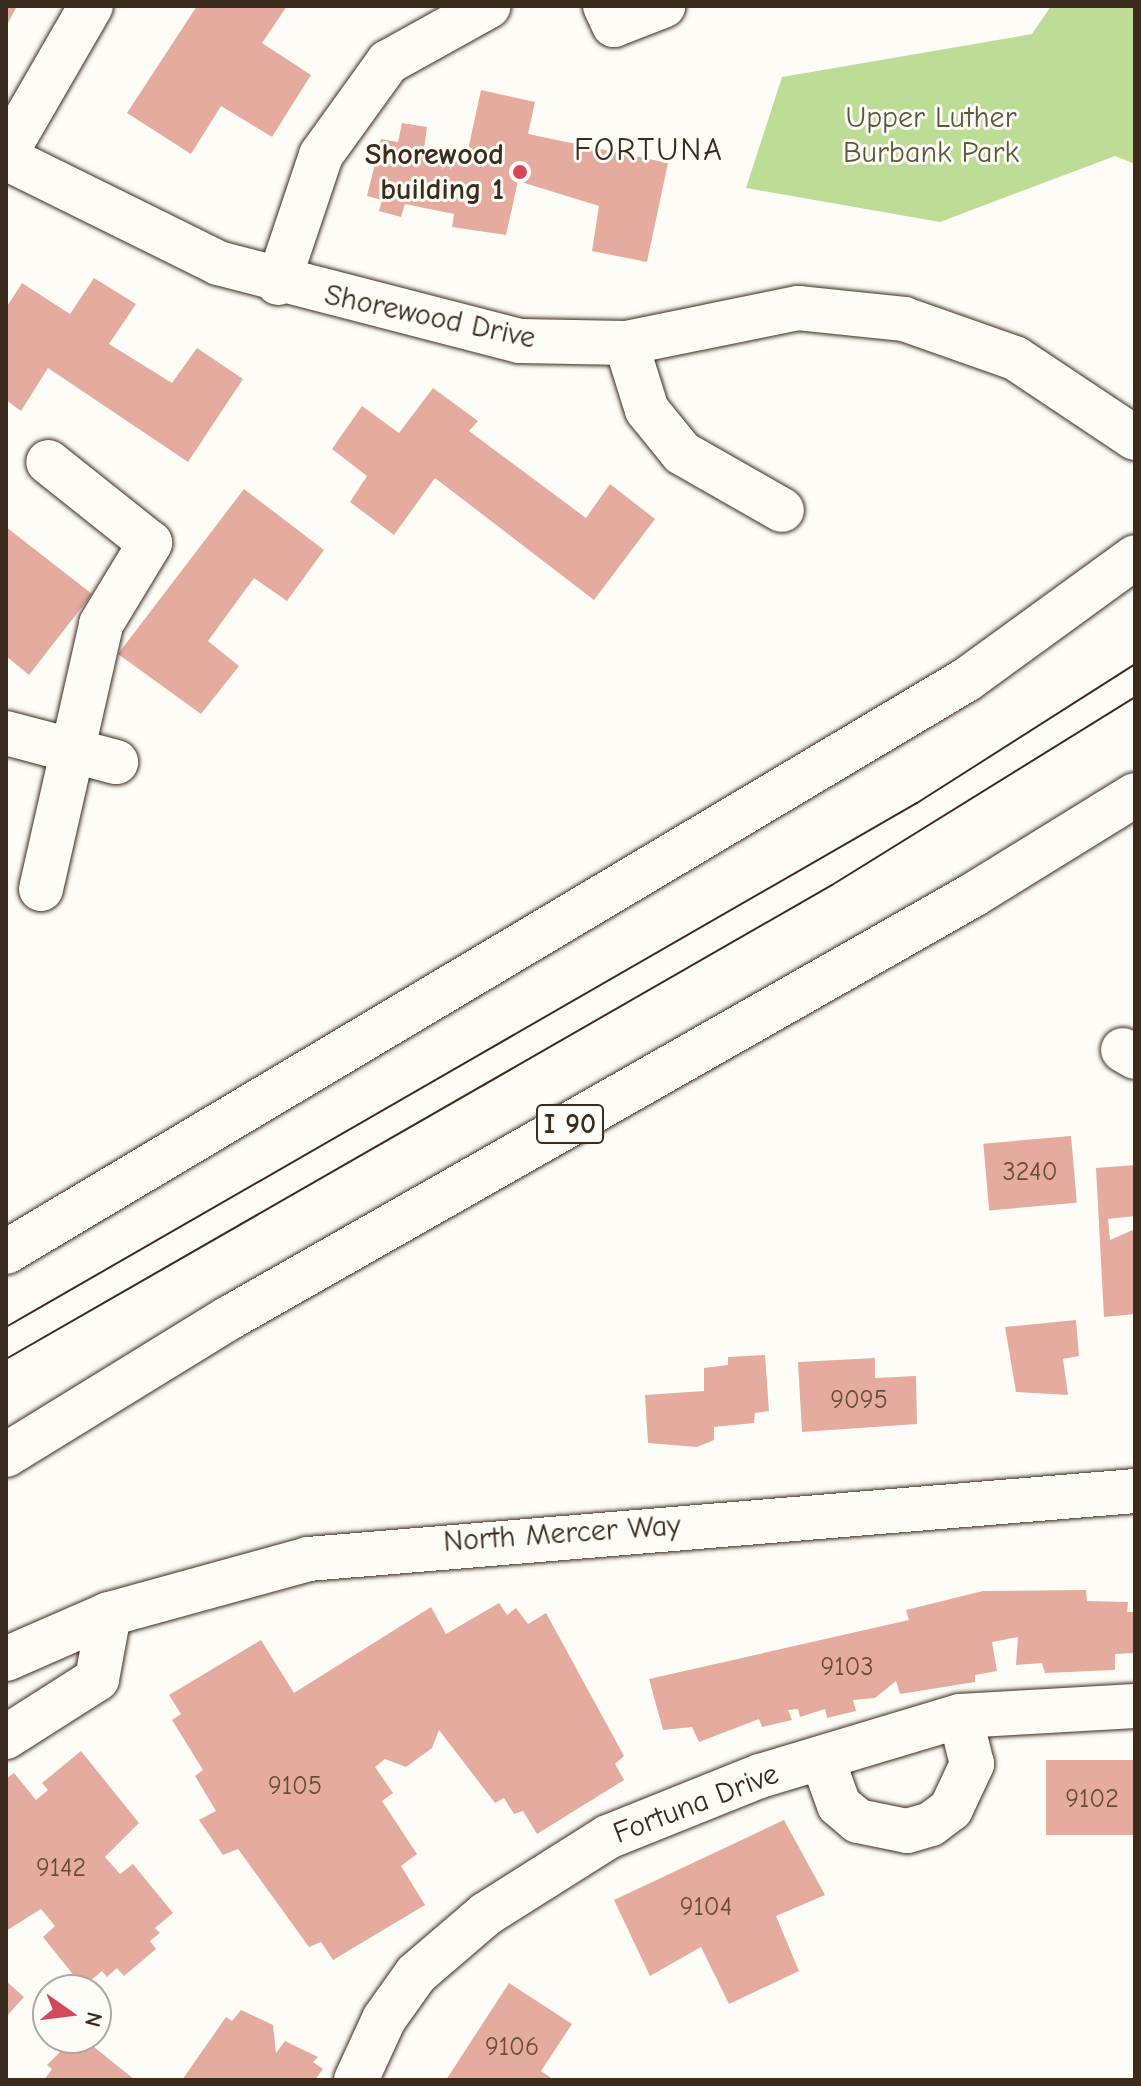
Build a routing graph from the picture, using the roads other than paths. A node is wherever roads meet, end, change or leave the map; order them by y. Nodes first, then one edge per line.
1 (91, 6) edge
2 (489, 6) edge
3 (605, 6) edge
4 (663, 6) edge
5 (6, 156) edge
6 (278, 283) junction
7 (626, 343) junction
8 (1135, 438) edge
9 (48, 462) dead end
10 (782, 510) dead end
11 (1135, 557) edge
12 (6, 733) edge
13 (95, 757) junction
14 (1135, 795) edge
15 (41, 889) dead end
16 (6, 1252) edge
17 (6, 1455) edge
18 (1135, 1491) edge
19 (109, 1614) junction
20 (6, 1659) edge
21 (1135, 1706) edge
22 (960, 1716) junction
23 (6, 1737) edge
24 (822, 1758) junction
25 (356, 2080) edge

1 - 5 main road
2 - 6 main road
3 - 4 main road
5 - 6 main road, Shorewood Drive
6 - 7 main road, Shorewood Drive
7 - 8 main road, Shorewood Drive
7 - 10 main road
9 - 13 main road
11 - 16 main road
12 - 13 main road
13 - 15 main road
14 - 17 main road, I 90
18 - 19 main road, North Mercer Way
19 - 20 main road, North Mercer Way
19 - 23 main road
21 - 22 main road, Fortuna Drive
22 - 24 main road, Fortuna Drive
22 - 24 main road
24 - 25 main road, Fortuna Drive

